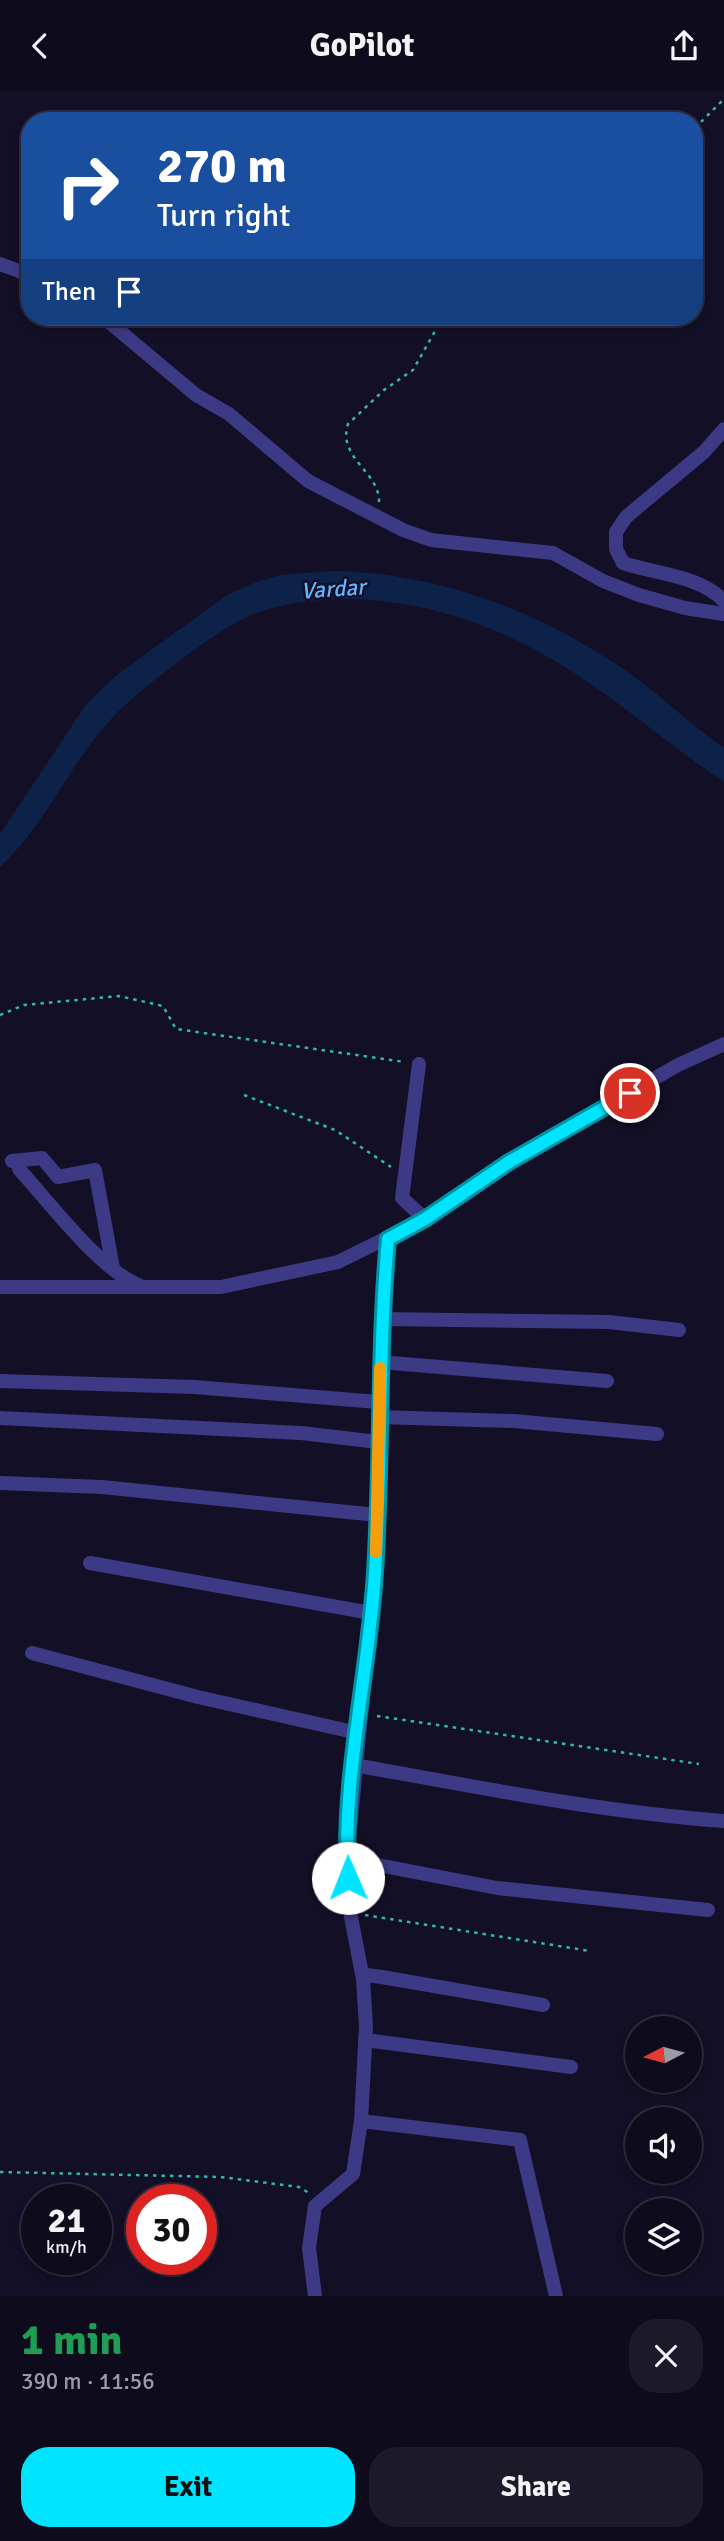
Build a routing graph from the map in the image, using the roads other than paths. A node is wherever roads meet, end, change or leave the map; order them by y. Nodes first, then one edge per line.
1 (0, 264) edge
2 (21, 272) edge
3 (114, 326) edge
4 (724, 429) edge
5 (724, 601) edge
6 (724, 614) edge
7 (724, 1044) edge
8 (419, 1064) road end
9 (425, 1219) junction
10 (388, 1239) junction
11 (113, 1268) junction
12 (0, 1287) edge
13 (147, 1288) junction
14 (381, 1319) junction
15 (679, 1330) dead end
16 (380, 1362) junction
17 (0, 1381) edge
18 (607, 1381) dead end
19 (379, 1402) junction
20 (378, 1417) junction
21 (0, 1418) edge
22 (657, 1434) dead end
23 (378, 1442) junction
24 (0, 1483) edge
25 (377, 1515) junction
26 (90, 1563) dead end
27 (370, 1613) junction
28 (33, 1653) dead end
29 (358, 1733) junction
30 (354, 1765) junction
31 (724, 1821) edge
32 (347, 1859) junction
33 (708, 1910) dead end
34 (363, 1979) junction
35 (543, 2005) dead end
36 (365, 2039) junction
37 (571, 2067) dead end
38 (362, 2121) junction
39 (315, 2296) edge
40 (556, 2296) edge

1 - 2 street
3 - 6 street
4 - 5 street
7 - 9 street
8 - 9 street
9 - 10 street
10 - 13 street
10 - 14 street
11 - 11 street
11 - 13 street
12 - 13 street
14 - 15 street
14 - 16 street
16 - 18 street
16 - 19 street
17 - 19 street
19 - 20 street
20 - 22 street
20 - 23 street
21 - 23 street
23 - 25 street
24 - 25 street
25 - 27 street
26 - 27 street
27 - 29 street
28 - 29 street
29 - 30 street
30 - 31 street
30 - 32 street
32 - 33 street
32 - 34 street
34 - 35 street
34 - 36 street
36 - 37 street
36 - 38 street
38 - 39 street
38 - 40 street

